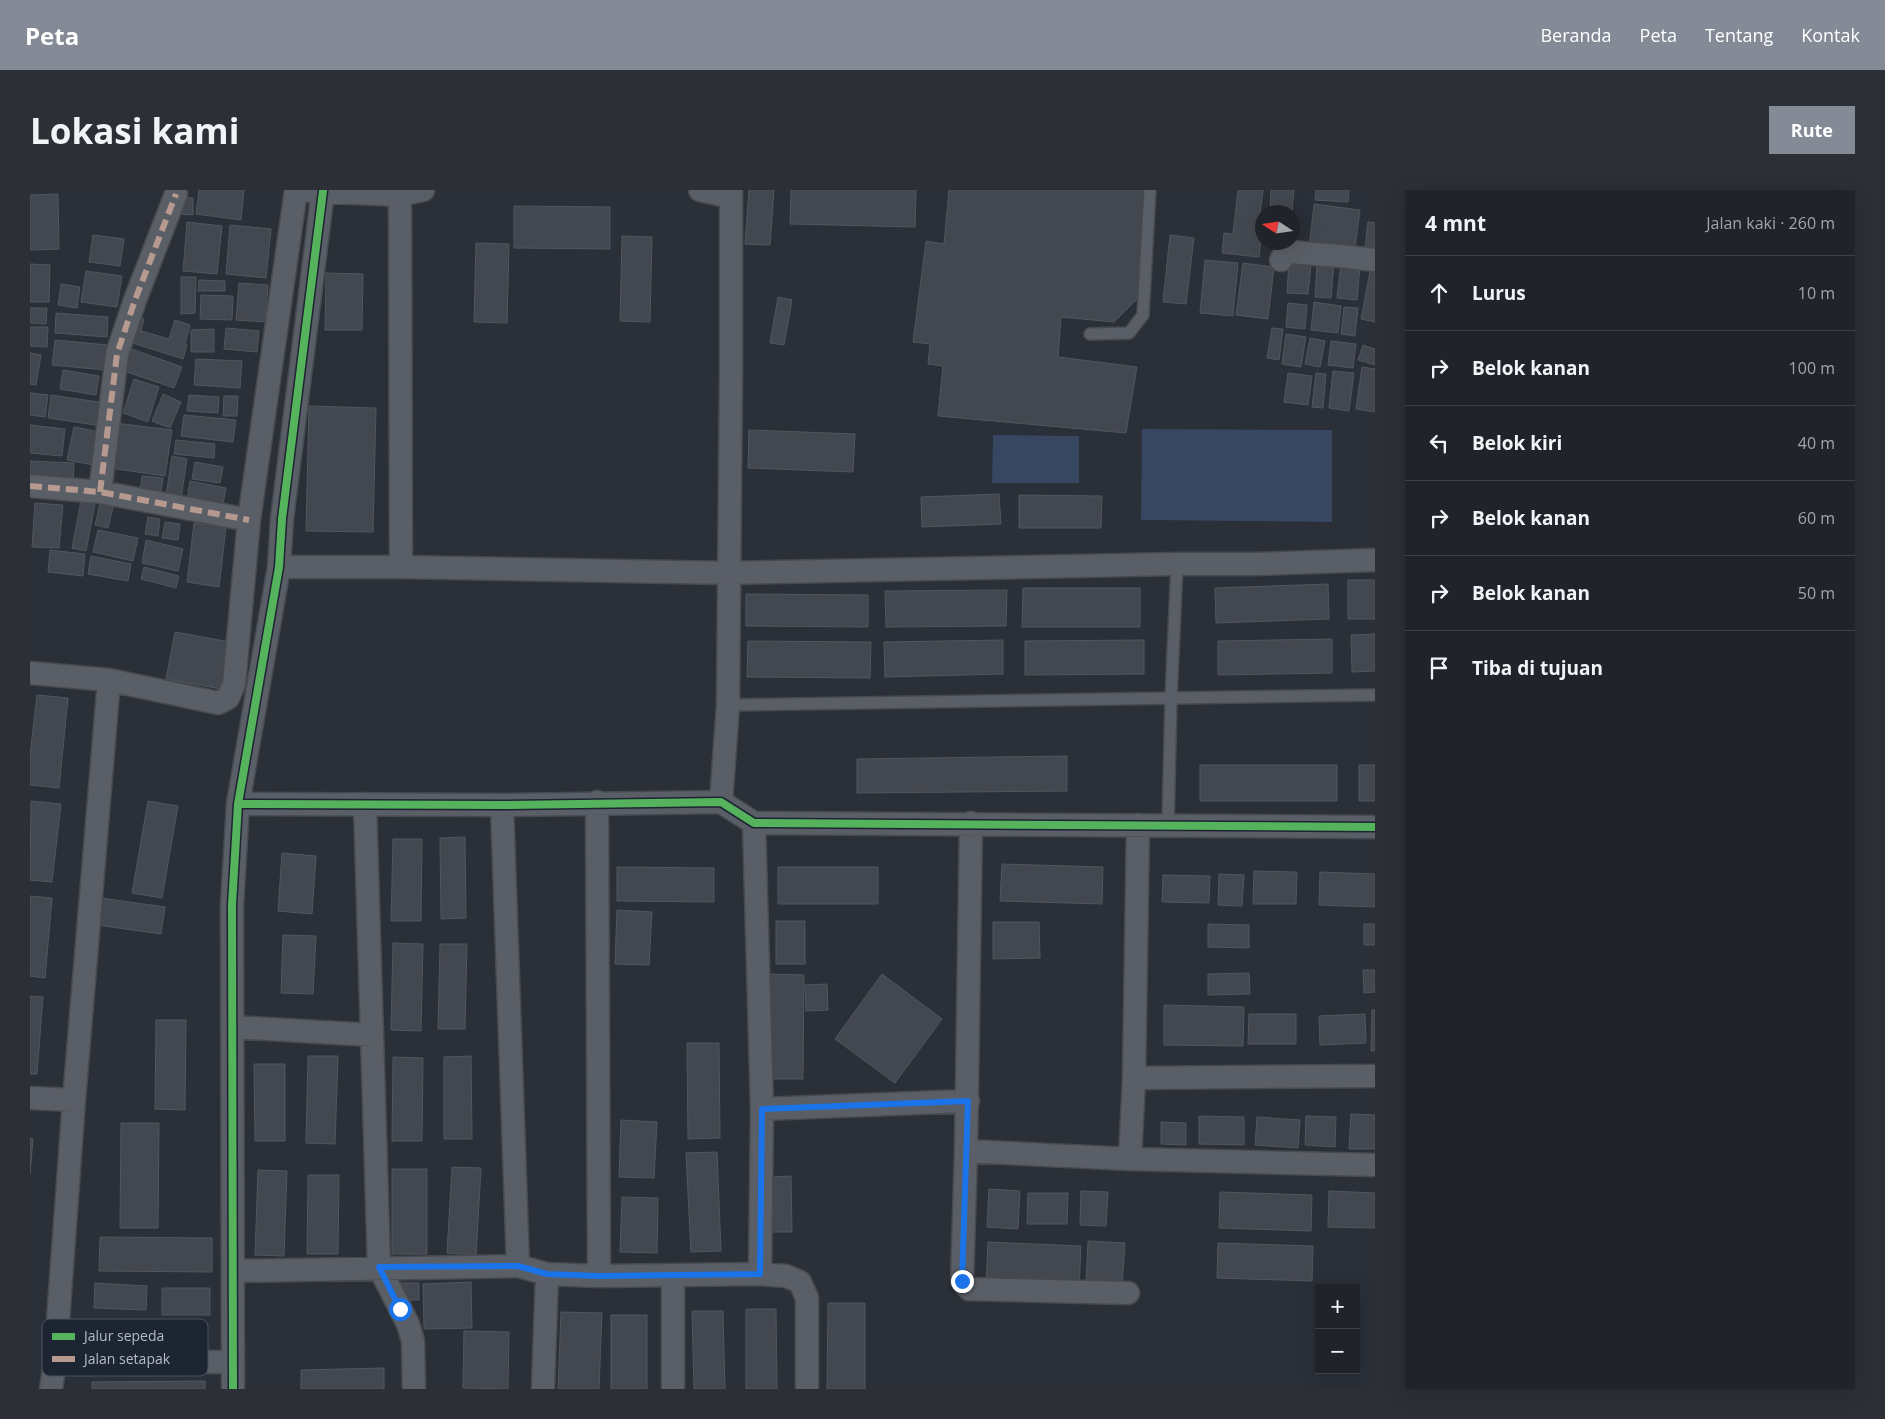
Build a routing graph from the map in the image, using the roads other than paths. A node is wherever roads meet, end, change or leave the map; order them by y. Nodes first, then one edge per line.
1 (296, 190) edge
2 (423, 190) edge
3 (700, 190) edge
4 (1150, 190) edge
5 (323, 191) edge
6 (400, 192) edge
7 (176, 194) dead end
8 (731, 194) edge
9 (1281, 260) dead end
10 (1375, 260) edge
11 (1090, 334) dead end
12 (30, 486) edge
13 (100, 492) junction
14 (250, 520) junction
15 (1375, 560) edge
16 (1177, 564) junction
17 (280, 567) junction
18 (401, 567) junction
19 (730, 573) junction
20 (30, 673) edge
21 (109, 680) junction
22 (1375, 695) edge
23 (1170, 698) junction
24 (728, 705) junction
25 (597, 802) junction
26 (721, 802) junction
27 (238, 804) junction
28 (364, 804) junction
29 (502, 805) junction
30 (754, 823) junction
31 (971, 824) junction
32 (1168, 824) junction
33 (1138, 825) junction
34 (1375, 827) edge
35 (232, 1027) junction
36 (372, 1035) junction
37 (1375, 1076) edge
38 (1134, 1078) junction
39 (30, 1098) edge
40 (74, 1100) junction
41 (968, 1101) junction
42 (762, 1109) junction
43 (966, 1151) junction
44 (1130, 1159) junction
45 (1375, 1165) edge
46 (518, 1266) junction
47 (379, 1267) junction
48 (233, 1271) junction
49 (547, 1274) junction
50 (760, 1274) junction
51 (599, 1276) junction
52 (673, 1276) junction
53 (1128, 1293) dead end
54 (58, 1319) edge
55 (208, 1362) edge
56 (232, 1362) junction
57 (53, 1376) edge
58 (51, 1389) edge
59 (233, 1389) edge
60 (414, 1389) edge
61 (542, 1389) edge
62 (673, 1389) edge
63 (807, 1389) edge

1 - 5 street
1 - 14 street
2 - 6 street
3 - 8 street
4 - 11 lane
5 - 6 street
5 - 17 street
6 - 18 street
7 - 13 street
8 - 19 street
9 - 10 street
12 - 13 street
13 - 14 street
14 - 21 street
15 - 16 street
16 - 19 street
16 - 23 lane
17 - 18 street
17 - 27 street
18 - 19 street
19 - 24 street
20 - 21 street
21 - 40 street
22 - 23 lane
23 - 24 lane
23 - 32 lane
24 - 26 street
25 - 26 street
25 - 29 street
25 - 51 street
26 - 30 street
27 - 28 street
27 - 35 street
28 - 29 street
28 - 36 street
29 - 46 street
30 - 31 street
30 - 42 street
31 - 33 street
31 - 41 street
32 - 33 street
32 - 34 street
33 - 38 street
35 - 36 street
35 - 48 street
36 - 47 street
37 - 38 street
38 - 44 street
39 - 40 street
40 - 54 street
41 - 42 street
41 - 43 street
42 - 50 street
43 - 44 street
43 - 53 street
44 - 45 street
46 - 47 street
46 - 49 street
47 - 48 street
47 - 60 street
48 - 56 street
49 - 51 street
49 - 61 street
50 - 52 street
50 - 63 street
51 - 52 street
52 - 62 street
55 - 56 street
56 - 59 street
57 - 58 street

